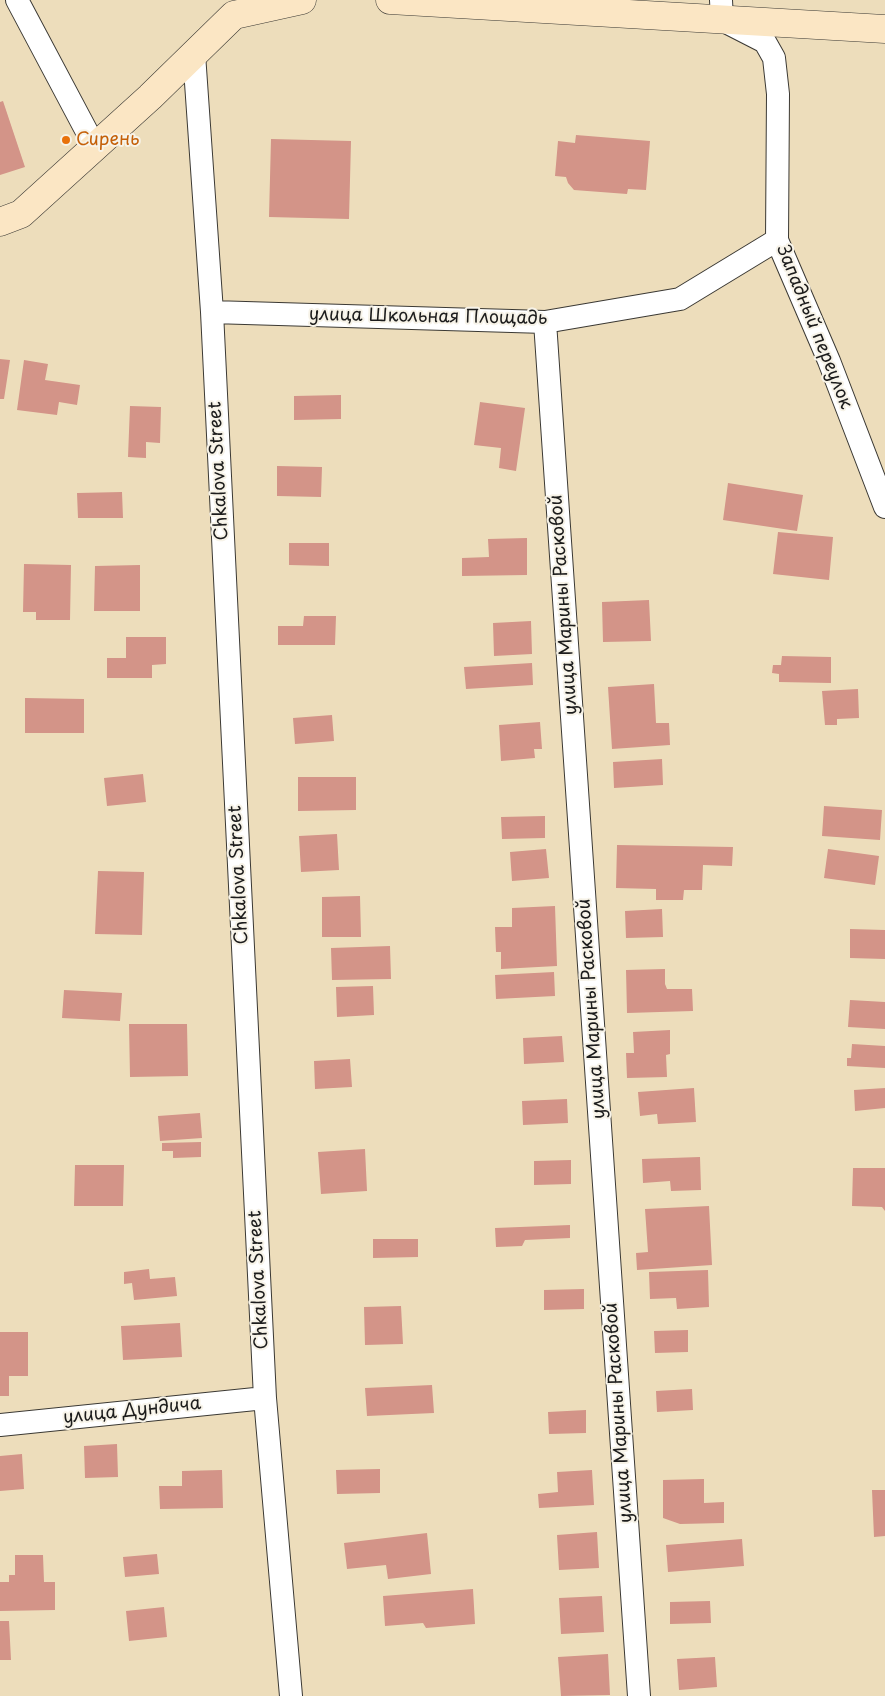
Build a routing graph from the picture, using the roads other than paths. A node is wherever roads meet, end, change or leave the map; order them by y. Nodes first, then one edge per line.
1 (17, 0) edge
2 (302, 0) edge
3 (390, 0) edge
4 (721, 10) edge
5 (885, 29) edge
6 (194, 54) junction
7 (95, 147) junction
8 (0, 222) edge
9 (777, 240) junction
10 (212, 312) junction
11 (545, 322) junction
12 (885, 507) edge
13 (265, 1398) junction
14 (0, 1425) edge
15 (291, 1696) edge
16 (639, 1696) edge

1 - 7 street
2 - 6 main road
3 - 4 main road
4 - 5 main road
4 - 9 street, Западный переулок
6 - 7 main road
6 - 10 street, Chkalova Street
7 - 8 main road
9 - 11 street, улица Школьная Площадь
9 - 12 street, Западный переулок
10 - 11 street, улица Школьная Площадь
10 - 13 street, Chkalova Street
11 - 16 street, улица Марины Расковой
13 - 14 street, улица Дундича
13 - 15 street, Chkalova Street

